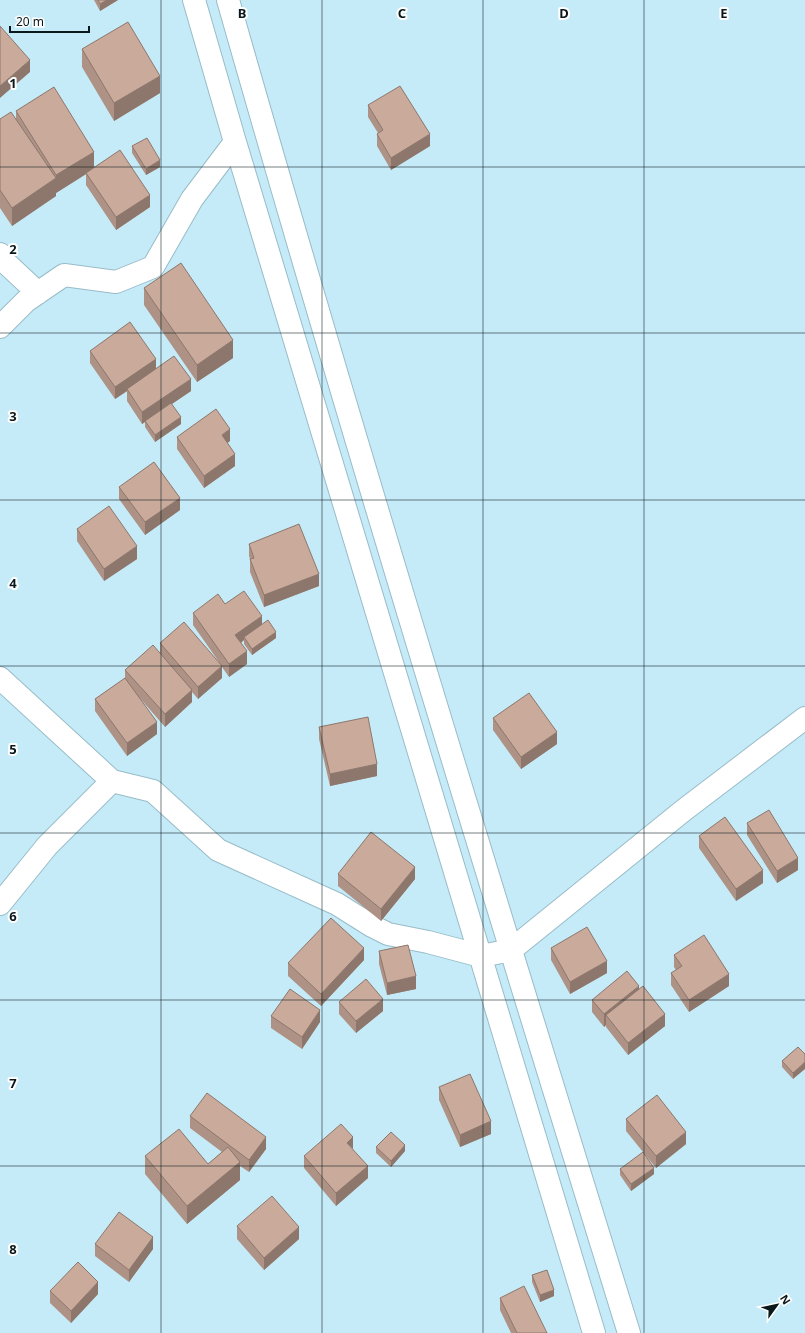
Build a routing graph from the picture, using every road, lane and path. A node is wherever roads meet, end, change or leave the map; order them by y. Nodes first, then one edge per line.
1 (194, 0) edge
2 (228, 0) edge
3 (235, 142) junction
4 (0, 254) edge
5 (38, 293) junction
6 (0, 327) edge
7 (0, 678) edge
8 (805, 718) edge
9 (112, 780) junction
10 (0, 904) edge
11 (511, 950) junction
12 (481, 956) junction
13 (594, 1333) edge
14 (629, 1333) edge

1 - 3 street
2 - 11 street
3 - 5 street
3 - 12 street
4 - 5 street
5 - 6 street
7 - 9 street
8 - 11 street
9 - 10 street
9 - 12 street
11 - 12 street
11 - 14 street
12 - 13 street

